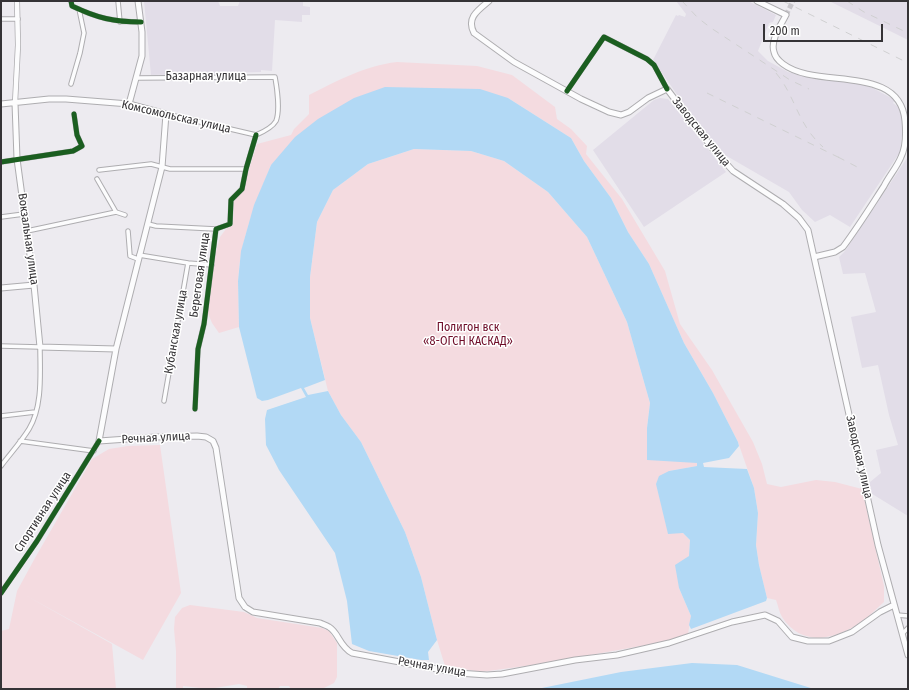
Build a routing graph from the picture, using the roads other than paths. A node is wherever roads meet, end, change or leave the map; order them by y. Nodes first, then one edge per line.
1 (17, 1) edge
2 (71, 1) edge
3 (118, 1) edge
4 (138, 1) edge
5 (488, 1) edge
6 (757, 1) edge
7 (79, 9) junction
8 (1, 19) edge
9 (18, 20) junction
10 (120, 22) junction
11 (141, 22) junction
12 (137, 78) junction
13 (71, 84) dead end
14 (667, 89) junction
15 (567, 90) junction
16 (15, 103) junction
17 (1, 104) edge
18 (129, 104) junction
19 (74, 114) dead end
20 (166, 114) junction
21 (256, 135) junction
22 (17, 159) junction
23 (1, 162) edge
24 (162, 167) junction
25 (246, 169) junction
26 (99, 170) dead end
27 (97, 179) dead end
28 (116, 212) junction
29 (24, 214) junction
30 (124, 215) dead end
31 (1, 217) edge
32 (148, 224) junction
33 (216, 229) junction
34 (26, 231) junction
35 (128, 231) dead end
36 (139, 257) junction
37 (814, 257) junction
38 (188, 263) junction
39 (212, 264) junction
40 (34, 285) junction
41 (1, 288) edge
42 (1, 346) edge
43 (40, 347) junction
44 (116, 349) junction
45 (164, 401) dead end
46 (195, 408) dead end
47 (35, 412) junction
48 (1, 416) edge
49 (20, 441) junction
50 (99, 441) junction
51 (94, 451) junction
52 (1, 466) edge
53 (1, 593) edge
54 (894, 606) junction
55 (897, 615) junction
56 (908, 616) edge
57 (908, 628) edge
58 (902, 634) junction
59 (908, 655) edge

1 - 9 street, Вокзальная улица
2 - 7 street
3 - 10 street
4 - 11 main road
5 - 15 main road
6 - 37 main road
7 - 10 street
7 - 13 street
8 - 9 street
9 - 16 street, Вокзальная улица
10 - 11 street
11 - 12 main road
12 - 18 main road
12 - 21 street, Базарная улица
14 - 15 main road
14 - 15 street
14 - 37 main road, Заводская улица
16 - 17 main road, Комсомольская улица
16 - 18 main road, Комсомольская улица
16 - 22 main road, Вокзальная улица
18 - 20 main road, Комсомольская улица
19 - 22 street
20 - 21 street, Комсомольская улица
20 - 24 main road, Спортивная улица
21 - 25 street, Береговая улица
22 - 23 street
22 - 29 main road, Вокзальная улица
24 - 25 street
24 - 26 street
24 - 32 main road, Спортивная улица
25 - 33 street, Береговая улица
27 - 28 street
28 - 30 street
28 - 34 street
29 - 31 street
29 - 34 main road, Вокзальная улица
32 - 33 street
32 - 36 main road, Спортивная улица
33 - 39 street, Береговая улица
34 - 40 main road, Вокзальная улица
35 - 36 street
36 - 38 street
36 - 44 main road, Спортивная улица
37 - 54 main road, Заводская улица
38 - 39 street
38 - 45 street, Кубанская улица
39 - 46 street, Береговая улица
40 - 41 main road
40 - 43 main road, Вокзальная улица
42 - 43 street
43 - 44 main road
43 - 47 street, Вокзальная улица
44 - 50 main road, Спортивная улица
47 - 48 street
47 - 49 street, Вокзальная улица
49 - 51 street
49 - 52 street, Вокзальная улица
50 - 51 street, Спортивная улица
50 - 54 main road, Речная улица
51 - 53 street, Спортивная улица
54 - 55 main road, Заводская улица
55 - 56 street
55 - 58 main road, Заводская улица
57 - 58 street
58 - 59 main road, Заводская улица

